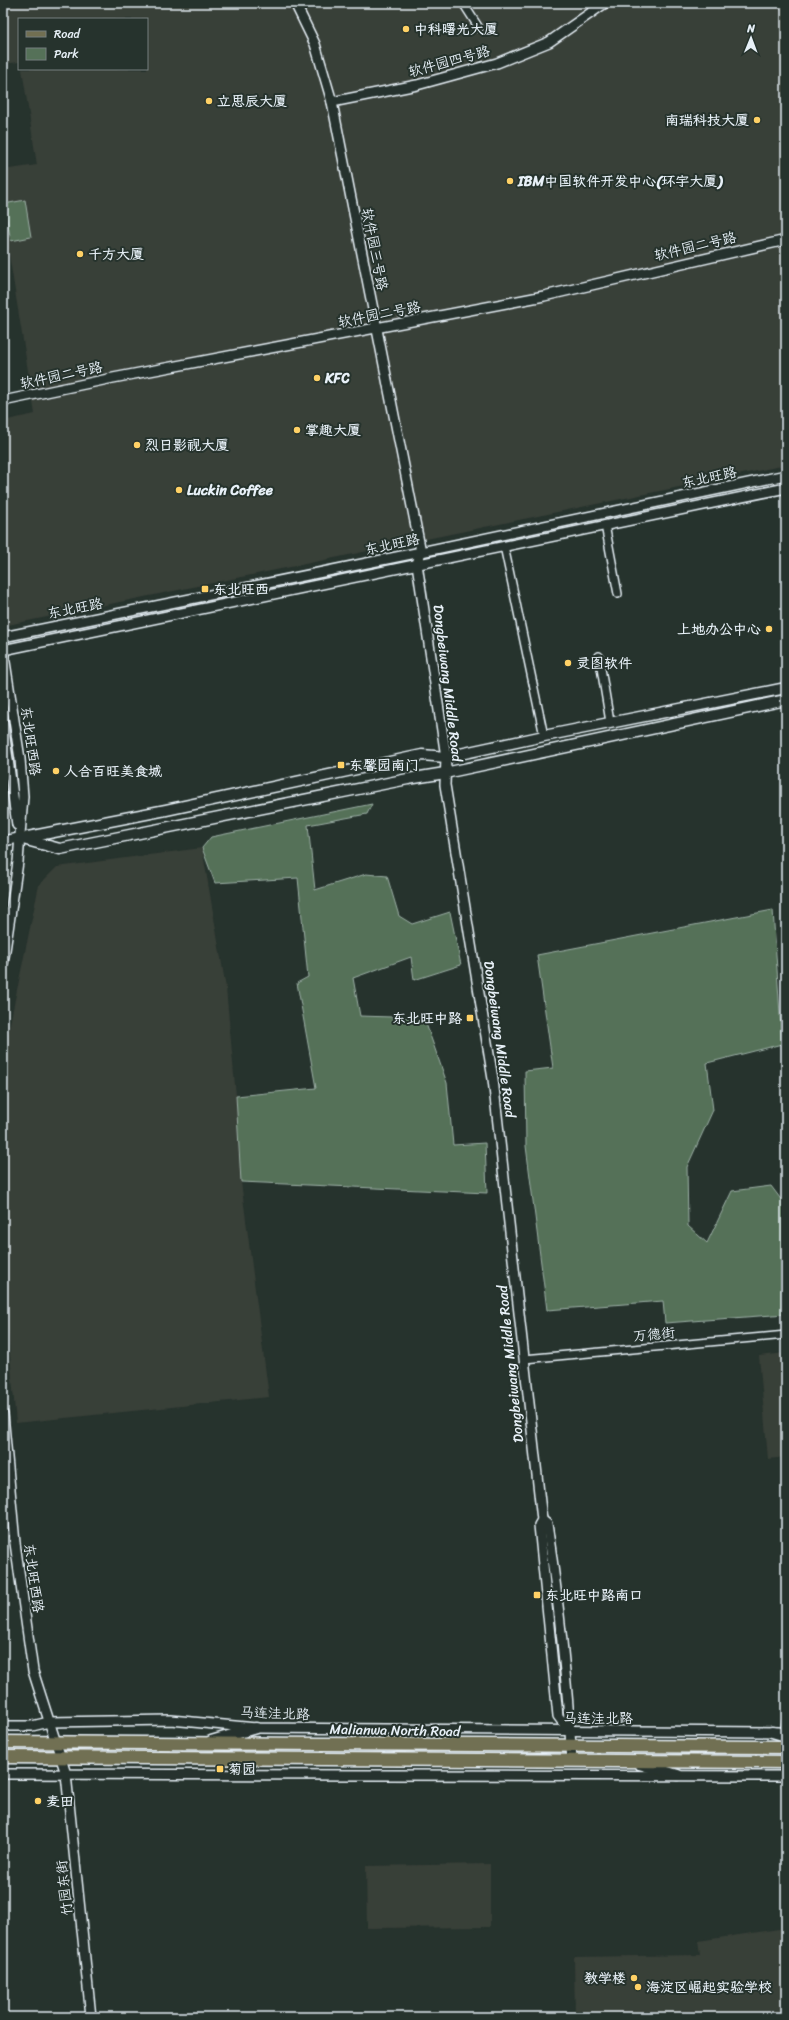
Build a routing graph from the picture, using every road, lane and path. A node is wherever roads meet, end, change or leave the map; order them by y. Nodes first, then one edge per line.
1 (295, 3) edge
2 (464, 3) edge
3 (605, 3) edge
4 (479, 28) dead end
5 (332, 102) junction
6 (786, 240) edge
7 (376, 329) junction
8 (3, 401) edge
9 (786, 475) edge
10 (786, 488) edge
11 (605, 525) junction
12 (504, 546) junction
13 (421, 552) junction
14 (417, 564) junction
15 (618, 594) dead end
16 (3, 637) edge
17 (3, 649) edge
18 (599, 656) dead end
19 (786, 688) edge
20 (786, 700) edge
21 (610, 722) junction
22 (3, 723) edge
23 (544, 736) junction
24 (446, 757) junction
25 (445, 773) junction
26 (19, 838) junction
27 (3, 841) edge
28 (3, 964) edge
29 (786, 1335) edge
30 (524, 1359) junction
31 (3, 1414) edge
32 (49, 1722) junction
33 (786, 1722) edge
34 (3, 1726) edge
35 (256, 1728) junction
36 (570, 1732) junction
37 (772, 1732) junction
38 (786, 1732) edge
39 (786, 1736) edge
40 (3, 1742) edge
41 (56, 1742) junction
42 (205, 1742) junction
43 (571, 1747) junction
44 (786, 1747) edge
45 (3, 1757) edge
46 (62, 1758) junction
47 (572, 1761) junction
48 (630, 1761) junction
49 (786, 1762) edge
50 (3, 1774) edge
51 (66, 1774) junction
52 (678, 1775) junction
53 (786, 1776) edge
54 (91, 2017) edge

1 - 5 street, 软件园三号路
2 - 4 street
3 - 5 street, 软件园四号路
5 - 7 street, 软件园三号路
6 - 7 street, 软件园二号路
7 - 8 street, 软件园二号路
7 - 13 street, 软件园三号路
9 - 13 street, 东北旺路
10 - 11 street, 东北旺路
11 - 12 street, 东北旺路
11 - 15 street
12 - 14 street, 东北旺路
12 - 23 street
13 - 14 street
13 - 16 street, 东北旺路
14 - 17 street, 东北旺路
14 - 24 street, Dongbeiwang Middle Road
17 - 26 street, 东北旺西路
18 - 21 street
19 - 21 main road
20 - 25 main road
21 - 23 main road
22 - 26 street, 东北旺西路
23 - 24 main road
24 - 25 street, Dongbeiwang Middle Road
24 - 26 main road
25 - 26 main road
25 - 30 street, Dongbeiwang Middle Road
26 - 27 street
26 - 28 street, 东北旺西路
29 - 30 street, 万德街
30 - 36 street, Dongbeiwang Middle Road
31 - 32 street, 东北旺西路
32 - 34 street, 马连洼北路
32 - 35 street, 马连洼北路
32 - 41 street, 东北旺西路
33 - 38 street
35 - 36 street, 马连洼北路
35 - 42 main road
36 - 37 street, 马连洼北路
36 - 43 street, Dongbeiwang Middle Road
37 - 38 street, 马连洼北路
37 - 39 main road
40 - 41 main road, Malianwa North Road
41 - 42 main road, Malianwa North Road
41 - 46 street, 东北旺西路
42 - 43 main road, Malianwa North Road
43 - 44 main road, Malianwa North Road
43 - 47 street, Dongbeiwang Middle Road
45 - 46 main road, Malianwa North Road
46 - 47 main road, Malianwa North Road
46 - 51 street, 竹园东街
47 - 48 main road, Malianwa North Road
48 - 49 main road, Malianwa North Road
48 - 52 main road
50 - 51 street
51 - 52 street
51 - 54 street, 竹园东街
52 - 53 street

